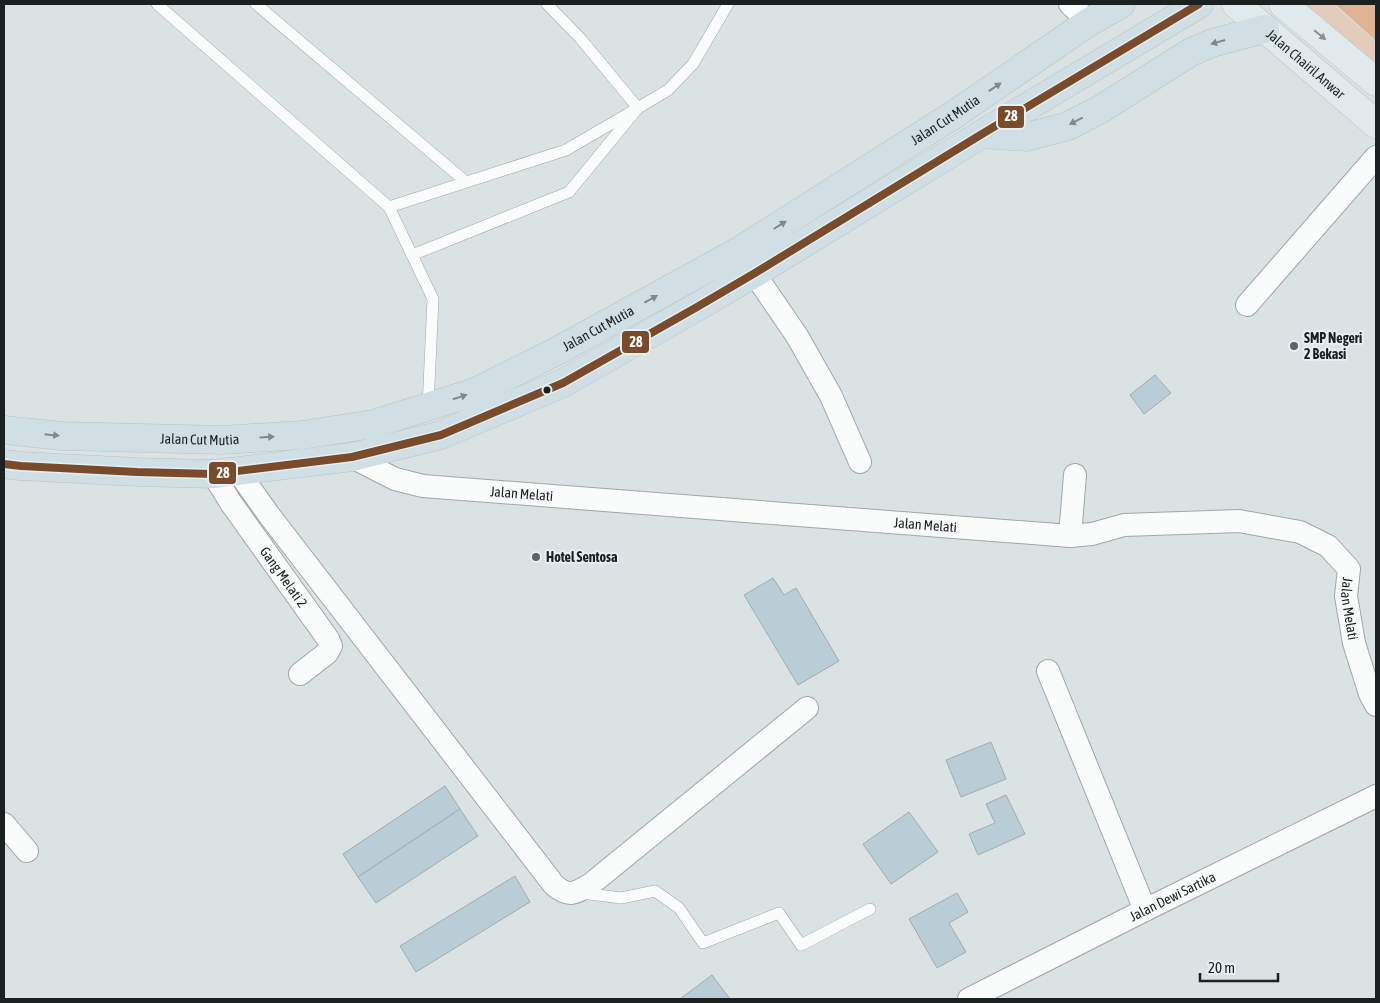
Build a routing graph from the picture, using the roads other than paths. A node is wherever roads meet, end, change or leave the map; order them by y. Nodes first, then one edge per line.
1 (157, 4) edge
2 (256, 4) edge
3 (547, 4) edge
4 (728, 4) edge
5 (1116, 4) edge
6 (1121, 4) edge
7 (1199, 4) edge
8 (1236, 4) edge
9 (1283, 4) edge
10 (1080, 13) edge
11 (1264, 29) junction
12 (1376, 82) edge
13 (638, 108) junction
14 (1376, 124) edge
15 (982, 134) junction
16 (1376, 157) edge
17 (466, 182) junction
18 (389, 207) junction
19 (739, 251) junction
20 (412, 254) junction
21 (755, 273) junction
22 (1247, 304) dead end
23 (428, 407) junction
24 (4, 430) edge
25 (352, 457) junction
26 (860, 462) dead end
27 (4, 464) edge
28 (225, 472) junction
29 (1075, 475) dead end
30 (1070, 536) junction
31 (1048, 670) dead end
32 (300, 674) dead end
33 (1376, 705) edge
34 (807, 708) dead end
35 (1376, 796) edge
36 (4, 824) edge
37 (27, 851) dead end
38 (578, 892) junction
39 (870, 909) dead end
40 (1145, 910) junction
41 (973, 998) edge

1 - 18 lane
2 - 17 lane
3 - 13 lane
4 - 13 lane
5 - 10 highway
6 - 10 highway, Jalan Cut Mutia
7 - 15 highway
8 - 11 main road, Jalan Chairil Anwar
9 -> 12 main road
19 -> 10 highway, Jalan Cut Mutia
11 - 14 main road, Jalan Chairil Anwar
11 -> 15 highway
13 - 17 lane
13 - 20 lane
15 - 21 highway
16 - 22 street
17 - 18 lane
18 - 20 lane
19 - 21 street
23 -> 19 highway, Jalan Cut Mutia
20 - 23 lane
21 - 25 highway
21 - 26 street
24 -> 23 highway, Jalan Cut Mutia
25 - 28 highway
25 - 30 street, Jalan Melati
27 - 28 highway
28 - 32 street, Gang Melati 2
28 - 38 street
29 - 30 street
30 - 33 street, Jalan Melati
31 - 40 street
34 - 38 street
35 - 40 street, Jalan Dewi Sartika
36 - 37 street
38 - 39 lane
40 - 41 street, Jalan Dewi Sartika

